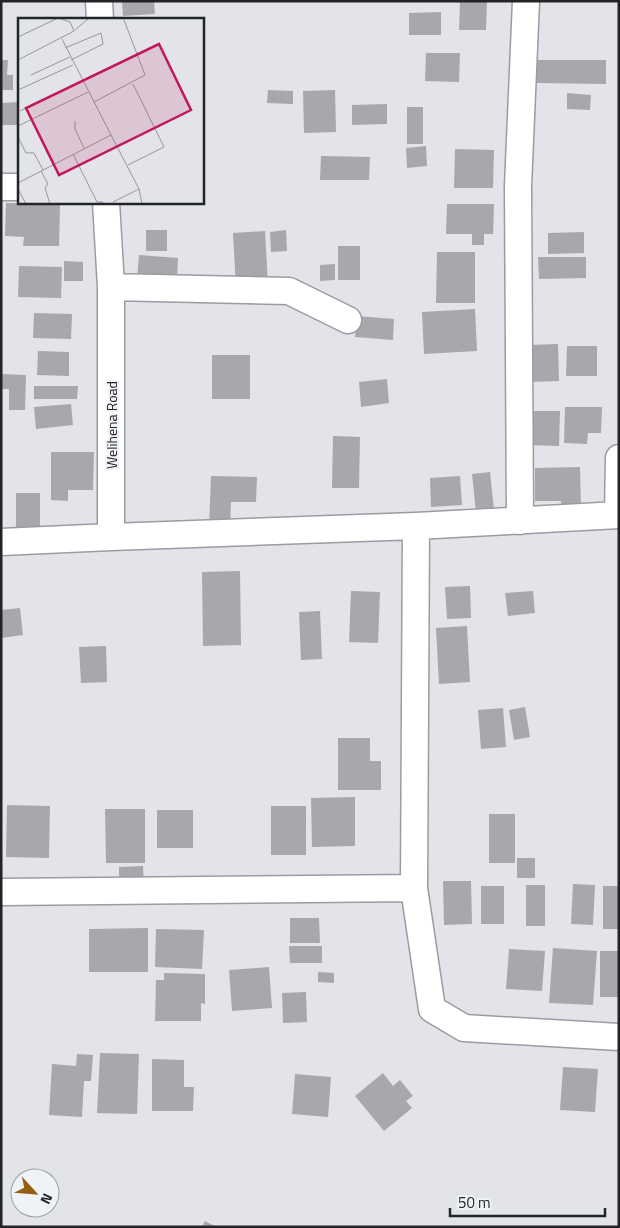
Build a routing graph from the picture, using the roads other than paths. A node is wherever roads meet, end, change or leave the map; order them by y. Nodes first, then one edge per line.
1 (99, 1) edge
2 (526, 1) edge
3 (100, 18) edge
4 (18, 187) edge
5 (1, 188) edge
6 (106, 204) edge
7 (111, 287) junction
8 (348, 320) dead end
9 (619, 458) edge
10 (619, 514) edge
11 (520, 520) junction
12 (416, 526) junction
13 (111, 537) junction
14 (1, 542) edge
15 (414, 888) junction
16 (1, 892) edge
17 (619, 1037) edge

1 - 3 street
2 - 11 street
4 - 5 street
6 - 7 street, Welihena Road
7 - 8 street
7 - 13 street, Welihena Road
9 - 10 street
10 - 11 street
11 - 12 street
12 - 13 street
12 - 15 street
13 - 14 street
15 - 16 street
15 - 17 street

